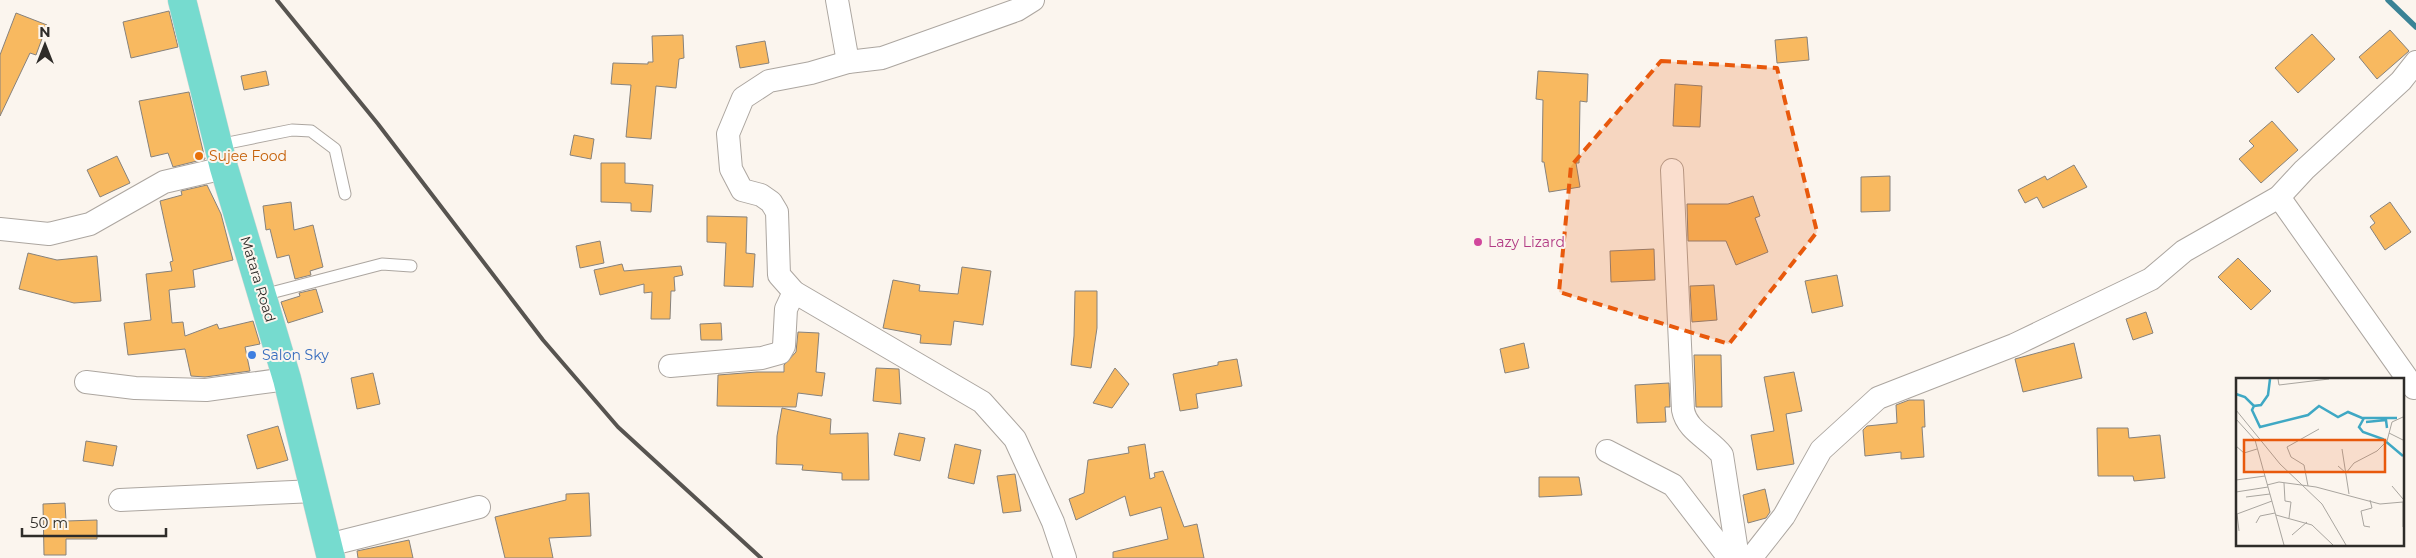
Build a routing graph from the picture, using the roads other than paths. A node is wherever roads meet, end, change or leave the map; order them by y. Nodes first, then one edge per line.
1 (182, 0) edge
2 (836, 0) edge
3 (1033, 0) edge
4 (848, 62) junction
5 (2416, 62) edge
6 (221, 157) junction
7 (1672, 170) dead end
8 (345, 194) dead end
9 (2279, 197) junction
10 (0, 229) edge
11 (410, 266) dead end
12 (794, 292) junction
13 (263, 295) junction
14 (670, 366) dead end
15 (287, 379) junction
16 (86, 382) dead end
17 (2414, 388) dead end
18 (1606, 451) dead end
19 (315, 492) junction
20 (120, 500) dead end
21 (479, 507) dead end
22 (329, 551) edge
23 (1065, 558) edge
24 (1729, 558) edge
25 (1738, 558) edge
26 (1751, 558) edge

1 - 6 highway, Matara Road
2 - 4 street
3 - 4 street
4 - 12 street
5 - 9 street
6 - 8 lane
6 - 10 street
6 - 13 highway, Matara Road
7 - 25 street
9 - 17 street
9 - 26 street
11 - 13 lane
12 - 14 street
12 - 23 street
13 - 15 highway, Matara Road
15 - 16 street
15 - 19 highway, Matara Road
18 - 24 street
19 - 20 street
19 - 22 highway, Matara Road
21 - 22 street

